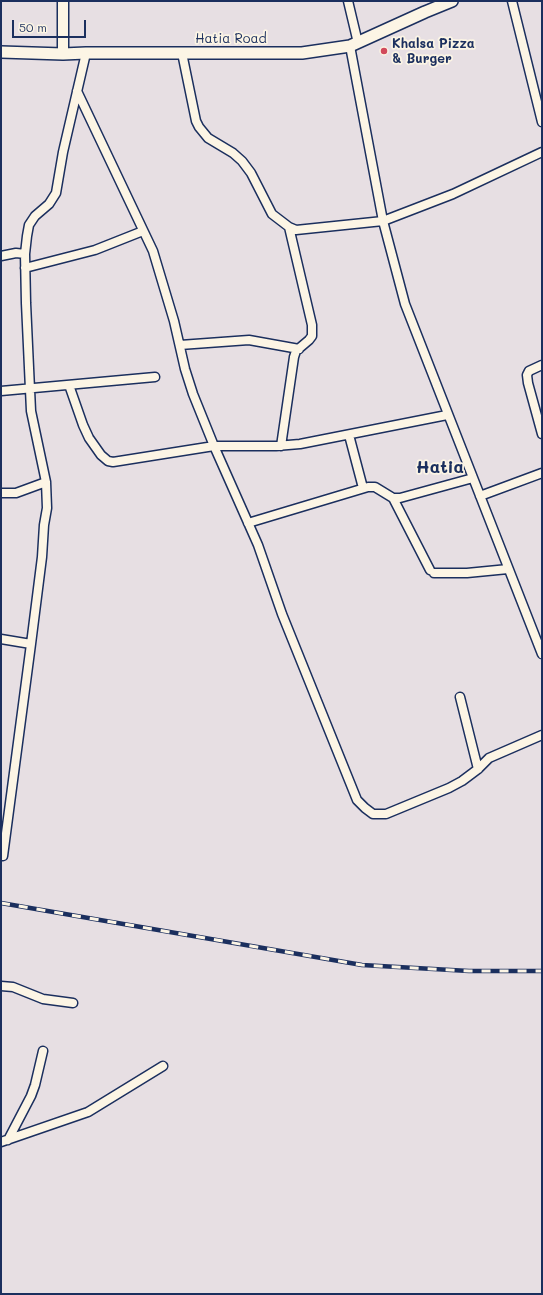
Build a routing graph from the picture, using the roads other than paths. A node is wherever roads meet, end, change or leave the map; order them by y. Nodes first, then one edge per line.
1 (63, 1) edge
2 (348, 1) edge
3 (452, 1) edge
4 (512, 1) edge
5 (354, 44) junction
6 (1, 52) edge
7 (86, 53) junction
8 (182, 53) junction
9 (63, 54) junction
10 (78, 91) junction
11 (542, 121) edge
12 (542, 152) edge
13 (383, 221) junction
14 (289, 227) junction
15 (143, 231) junction
16 (25, 254) junction
17 (1, 256) edge
18 (25, 268) junction
19 (180, 345) junction
20 (298, 349) junction
21 (542, 365) edge
22 (155, 377) dead end
23 (69, 385) junction
24 (29, 389) junction
25 (1, 391) edge
26 (448, 415) junction
27 (542, 434) edge
28 (349, 435) junction
29 (214, 446) junction
30 (281, 446) junction
31 (542, 472) edge
32 (473, 478) junction
33 (46, 482) junction
34 (363, 488) junction
35 (1, 493) edge
36 (480, 496) junction
37 (393, 498) junction
38 (248, 523) junction
39 (508, 569) junction
40 (1, 640) edge
41 (31, 644) junction
42 (542, 654) edge
43 (460, 696) dead end
44 (542, 735) edge
45 (478, 769) junction
46 (4, 856) dead end
47 (1, 986) edge
48 (73, 1003) dead end
49 (43, 1051) dead end
50 (163, 1066) dead end
51 (4, 1141) edge

1 - 9 street
2 - 5 street
3 - 5 main road, Hatia Road
4 - 11 street
5 - 8 main road, Hatia Road
5 - 13 street
6 - 9 main road, Hatia Road
7 - 8 main road, Hatia Road
7 - 9 main road, Hatia Road
7 - 10 street
8 - 14 street
10 - 15 street
10 - 16 street
12 - 13 street
13 - 14 street
13 - 26 street
14 - 20 street
15 - 18 street
15 - 19 street
16 - 17 street
16 - 18 street
18 - 24 street
19 - 20 street
19 - 29 street
20 - 30 street
21 - 27 street
22 - 23 street
23 - 24 street
23 - 29 street
24 - 25 street
24 - 33 street
26 - 28 street
26 - 32 street
28 - 30 street
28 - 34 street
29 - 30 street
29 - 38 street
31 - 36 street
32 - 36 street
32 - 37 street
33 - 35 street
33 - 41 street
34 - 37 street
34 - 38 street
36 - 39 street
37 - 39 street
38 - 45 street
39 - 42 street
40 - 41 street
41 - 46 street
43 - 45 street
44 - 45 street
47 - 48 street
49 - 51 street
50 - 51 street

